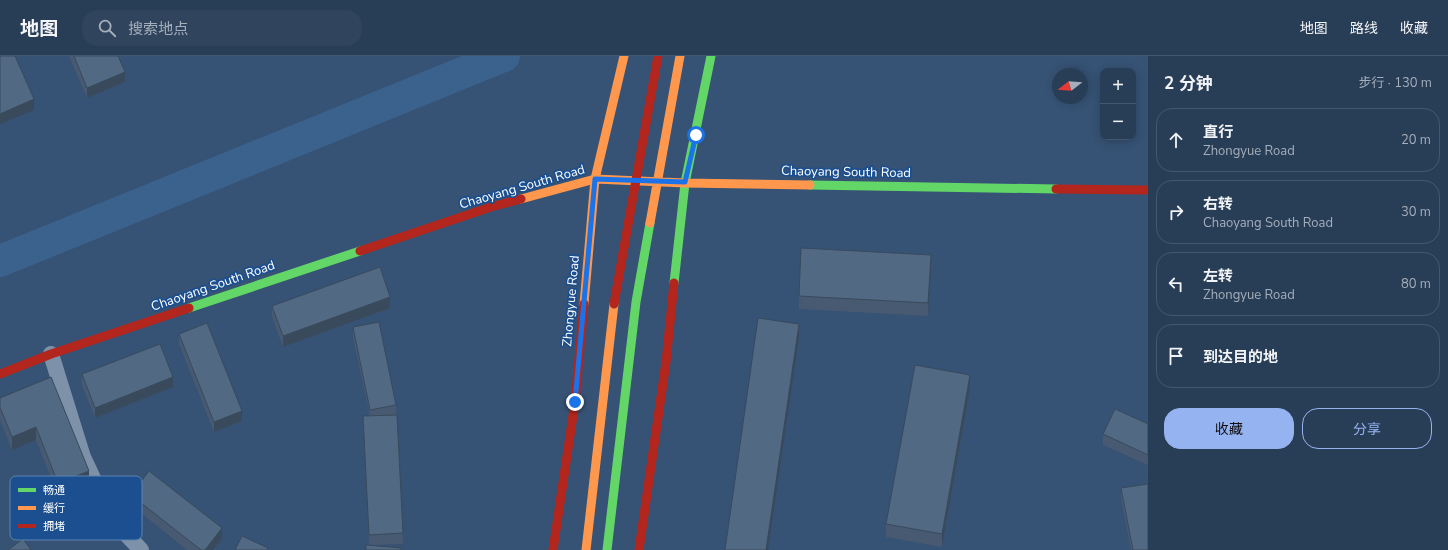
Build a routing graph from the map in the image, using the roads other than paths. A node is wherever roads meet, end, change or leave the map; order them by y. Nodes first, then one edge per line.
1 (624, 56) edge
2 (658, 56) edge
3 (680, 56) edge
4 (711, 56) edge
5 (595, 179) junction
6 (685, 182) junction
7 (1148, 190) edge
8 (52, 354) junction
9 (0, 374) edge
10 (92, 476) edge
11 (132, 540) edge
12 (141, 550) edge
13 (553, 550) edge
14 (586, 550) edge
15 (607, 550) edge
16 (639, 550) edge

1 - 5 main road, Zhongyue Road
2 - 14 main road
3 - 15 main road
4 - 6 main road
5 - 6 main road, Chaoyang South Road
5 - 8 main road, Chaoyang South Road
5 - 13 main road, Zhongyue Road
6 - 7 main road, Chaoyang South Road
6 - 16 main road
8 - 9 main road, Chaoyang South Road
8 - 10 street
11 - 12 street

